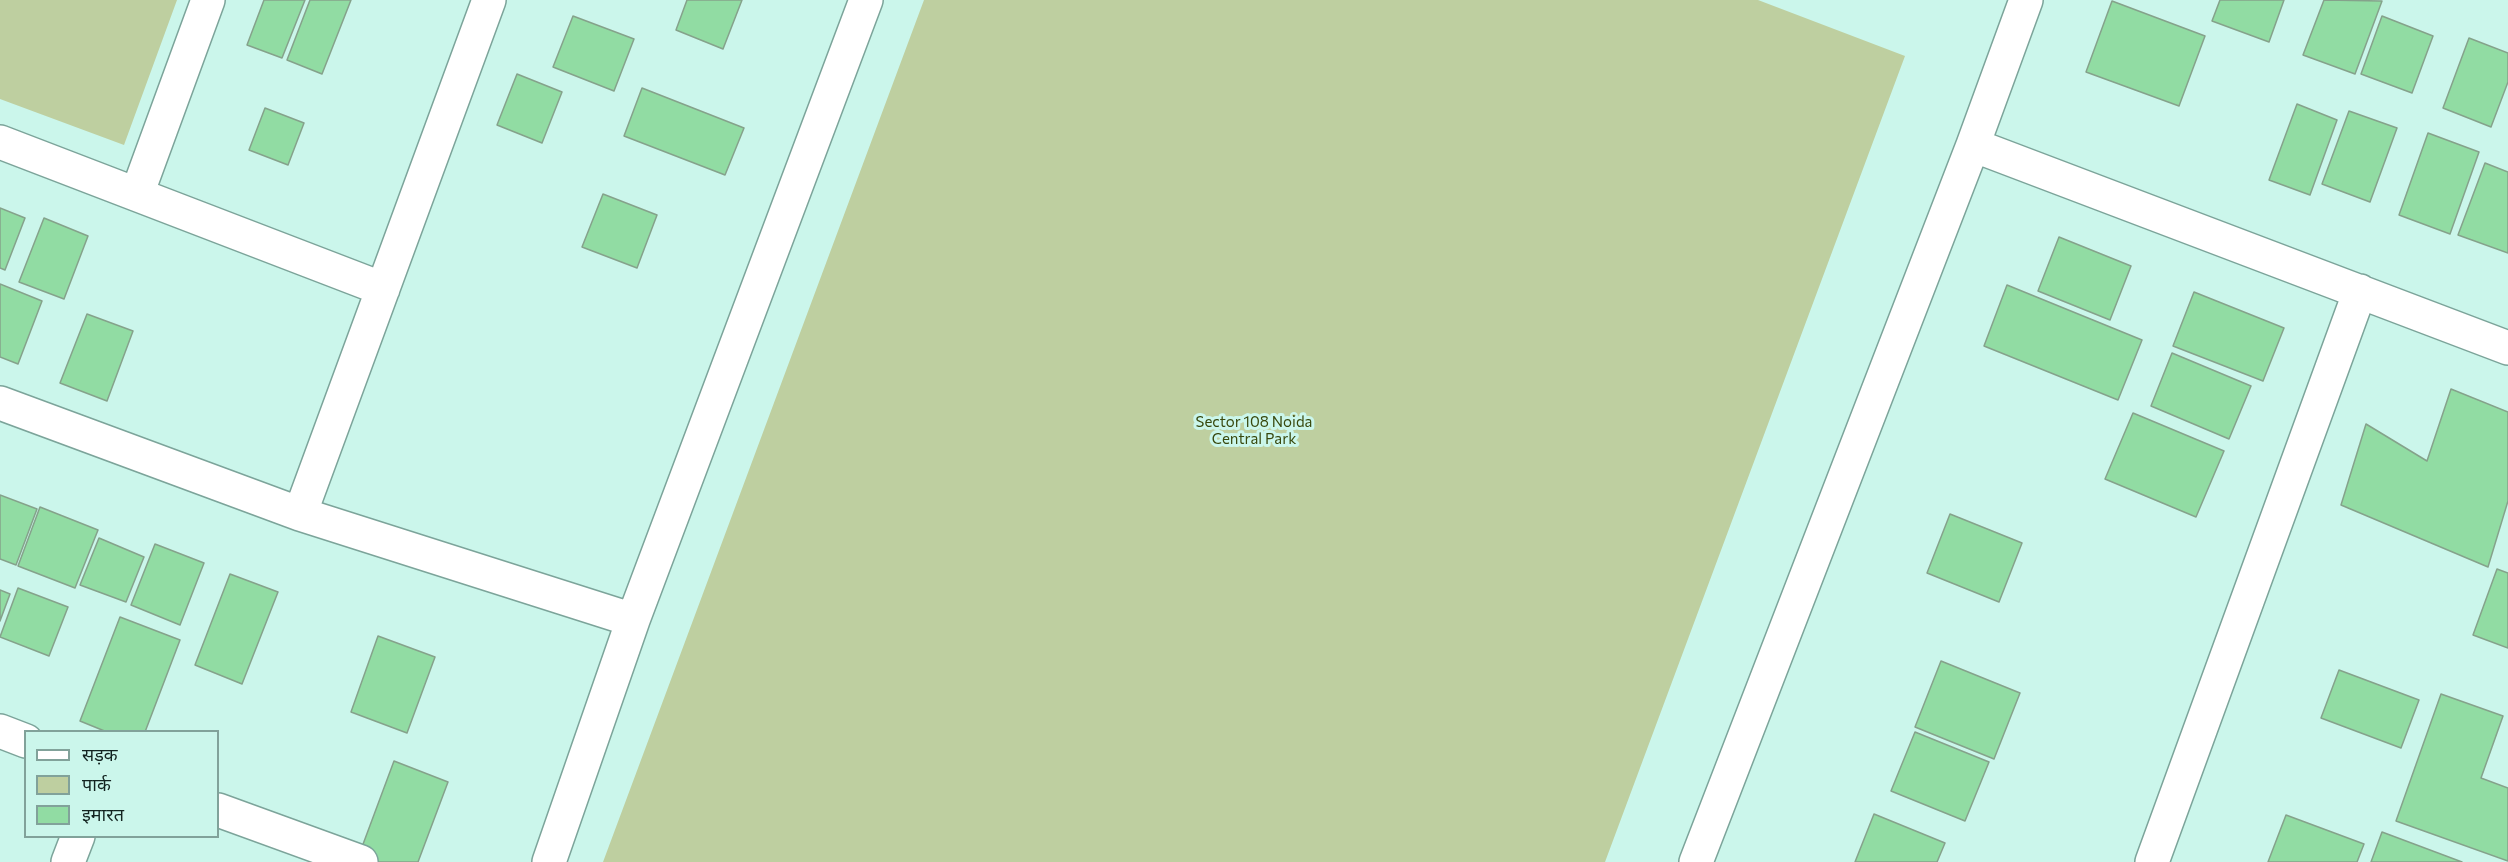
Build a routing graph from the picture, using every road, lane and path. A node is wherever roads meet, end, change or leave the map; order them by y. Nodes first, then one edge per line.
1 (208, 0) edge
2 (489, 0) edge
3 (866, 0) edge
4 (2026, 0) edge
5 (0, 142) edge
6 (1973, 145) junction
7 (137, 194) junction
8 (383, 289) junction
9 (2360, 291) junction
10 (2508, 348) edge
11 (0, 403) edge
12 (300, 514) junction
13 (633, 620) junction
14 (0, 731) edge
15 (24, 740) edge
16 (219, 810) edge
17 (78, 838) edge
18 (68, 862) edge
19 (361, 862) edge
20 (549, 862) edge
21 (1696, 862) edge
22 (2152, 862) edge

1 - 7 street
2 - 8 street
3 - 13 street
4 - 6 street
5 - 7 street
6 - 9 street
6 - 21 street
7 - 8 street
8 - 12 street
9 - 10 street
9 - 22 street
11 - 12 street
12 - 13 street
13 - 20 street
14 - 15 street
16 - 19 street
17 - 18 street

